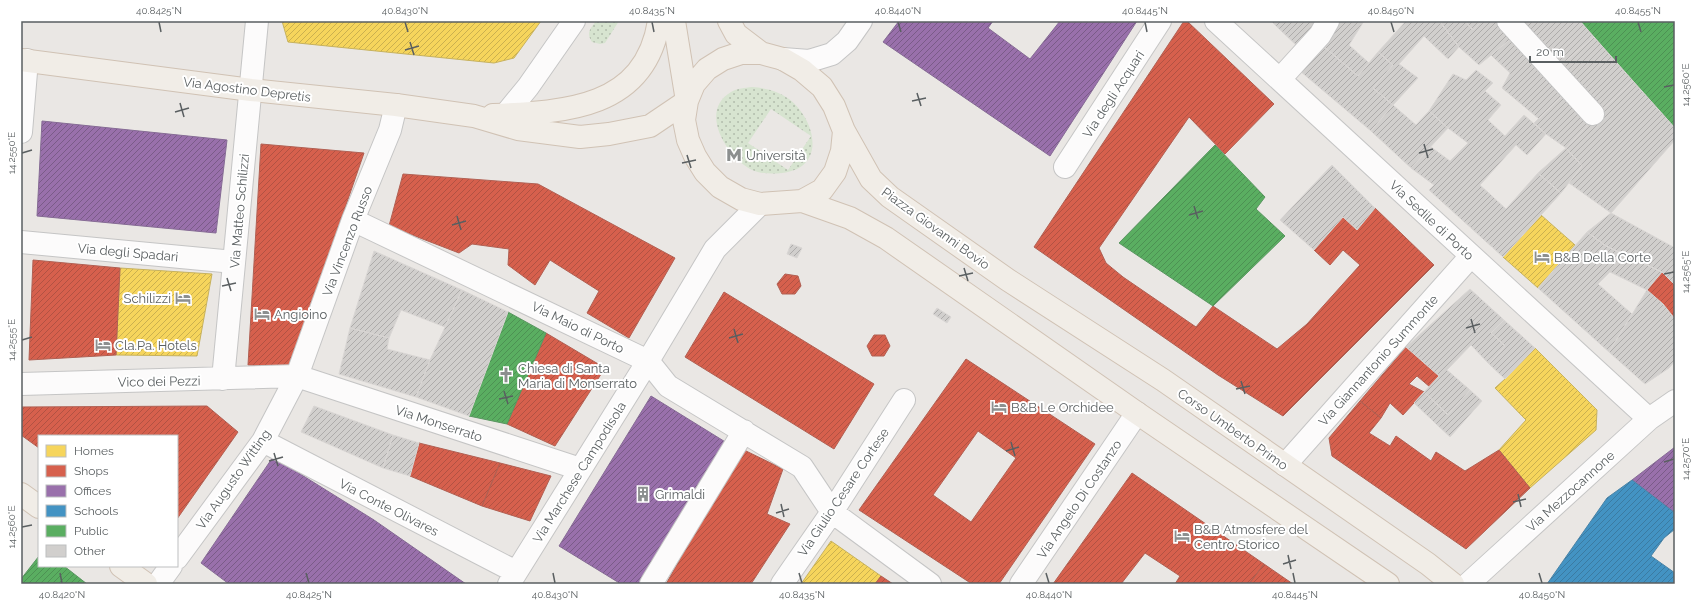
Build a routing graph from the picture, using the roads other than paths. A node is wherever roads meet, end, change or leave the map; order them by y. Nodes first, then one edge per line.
1 (257, 21) edge
2 (574, 21) edge
3 (659, 21) edge
4 (674, 21) edge
5 (729, 21) edge
6 (861, 21) edge
7 (1160, 21) edge
8 (1216, 21) edge
9 (1328, 21) edge
10 (1508, 21) edge
11 (761, 53) junction
12 (783, 59) junction
13 (24, 60) edge
14 (1280, 79) junction
15 (251, 90) junction
16 (687, 101) junction
17 (396, 105) junction
18 (1593, 114) dead end
19 (505, 115) junction
20 (474, 116) junction
21 (844, 131) junction
22 (21, 132) edge
23 (1065, 167) dead end
24 (802, 201) junction
25 (760, 204) junction
26 (353, 220) junction
27 (21, 242) edge
28 (1471, 256) junction
29 (234, 262) junction
30 (1008, 280) joint
31 (648, 361) junction
32 (297, 376) junction
33 (223, 380) junction
34 (21, 384) edge
35 (904, 400) dead end
36 (1675, 400) edge
37 (1137, 413) junction
38 (1649, 419) junction
39 (744, 431) junction
40 (263, 442) junction
41 (1285, 465) junction
42 (580, 470) junction
43 (21, 494) edge
44 (38, 506) edge
45 (832, 512) junction
46 (178, 557) edge
47 (122, 567) edge
48 (170, 567) edge
49 (512, 578) edge
50 (146, 584) edge
51 (158, 584) edge
52 (651, 584) edge
53 (782, 584) edge
54 (930, 584) edge
55 (1021, 584) edge
56 (1388, 584) edge
57 (1453, 584) edge
58 (1468, 584) edge

1 - 15 street, Via Matteo Schilizzi
2 - 19 street
3 - 19 main road
4 - 16 main road, Piazza Giovanni Bovio
5 - 11 main road, Piazza Giovanni Bovio
6 - 12 street
7 - 23 street, Via degli Acquari
8 - 14 street, Via Sedile di Porto
9 - 14 street
10 - 18 street
11 - 12 main road, Piazza Giovanni Bovio
11 - 16 main road, Piazza Giovanni Bovio
12 - 21 main road, Piazza Giovanni Bovio
13 - 15 main road, Via Agostino Depretis
13 - 22 street
14 - 28 street, Via Sedile di Porto
15 - 17 main road, Via Agostino Depretis
15 - 29 street, Via Matteo Schilizzi
16 - 20 main road
16 - 25 main road, Piazza Giovanni Bovio
17 - 20 main road, Via Agostino Depretis
17 - 26 street, Via Vincenzo Russo
19 - 20 main road
21 - 24 main road, Piazza Giovanni Bovio
21 - 30 main road, Piazza Giovanni Bovio
24 - 25 main road, Piazza Giovanni Bovio
24 - 37 main road, Piazza Giovanni Bovio
25 - 31 street, Via Marchese Campodisola
26 - 31 street, Via Maio di Porto
26 - 32 street, Via Vincenzo Russo
27 - 29 street, Via degli Spadari
28 - 38 street, Via Sedile di Porto
28 - 41 street, Via Giannantonio Summonte
29 - 33 street, Via Matteo Schilizzi
30 - 41 main road, Corso Umberto Primo
31 - 39 street, Via Maio di Porto
31 - 42 street, Via Marchese Campodisola
32 - 33 street, Vico dei Pezzi
32 - 40 street, Via Augusto Witting
32 - 42 street, Via Monserrato
33 - 34 street, Vico dei Pezzi
35 - 45 street, Via Giulio Cesare Cortese
36 - 38 street, Via Mezzocannone
37 - 55 street, Via Angelo Di Costanzo
37 - 56 main road
38 - 58 street, Via Mezzocannone
39 - 45 street, Via Maio di Porto
39 - 52 street
40 - 46 street, Via Augusto Witting
40 - 49 street, Via Conte Olivares
41 - 57 main road, Corso Umberto Primo
42 - 49 street, Via Marchese Campodisola
43 - 44 main road
45 - 53 street, Via Giulio Cesare Cortese
45 - 54 street
47 - 50 main road
48 - 51 street

